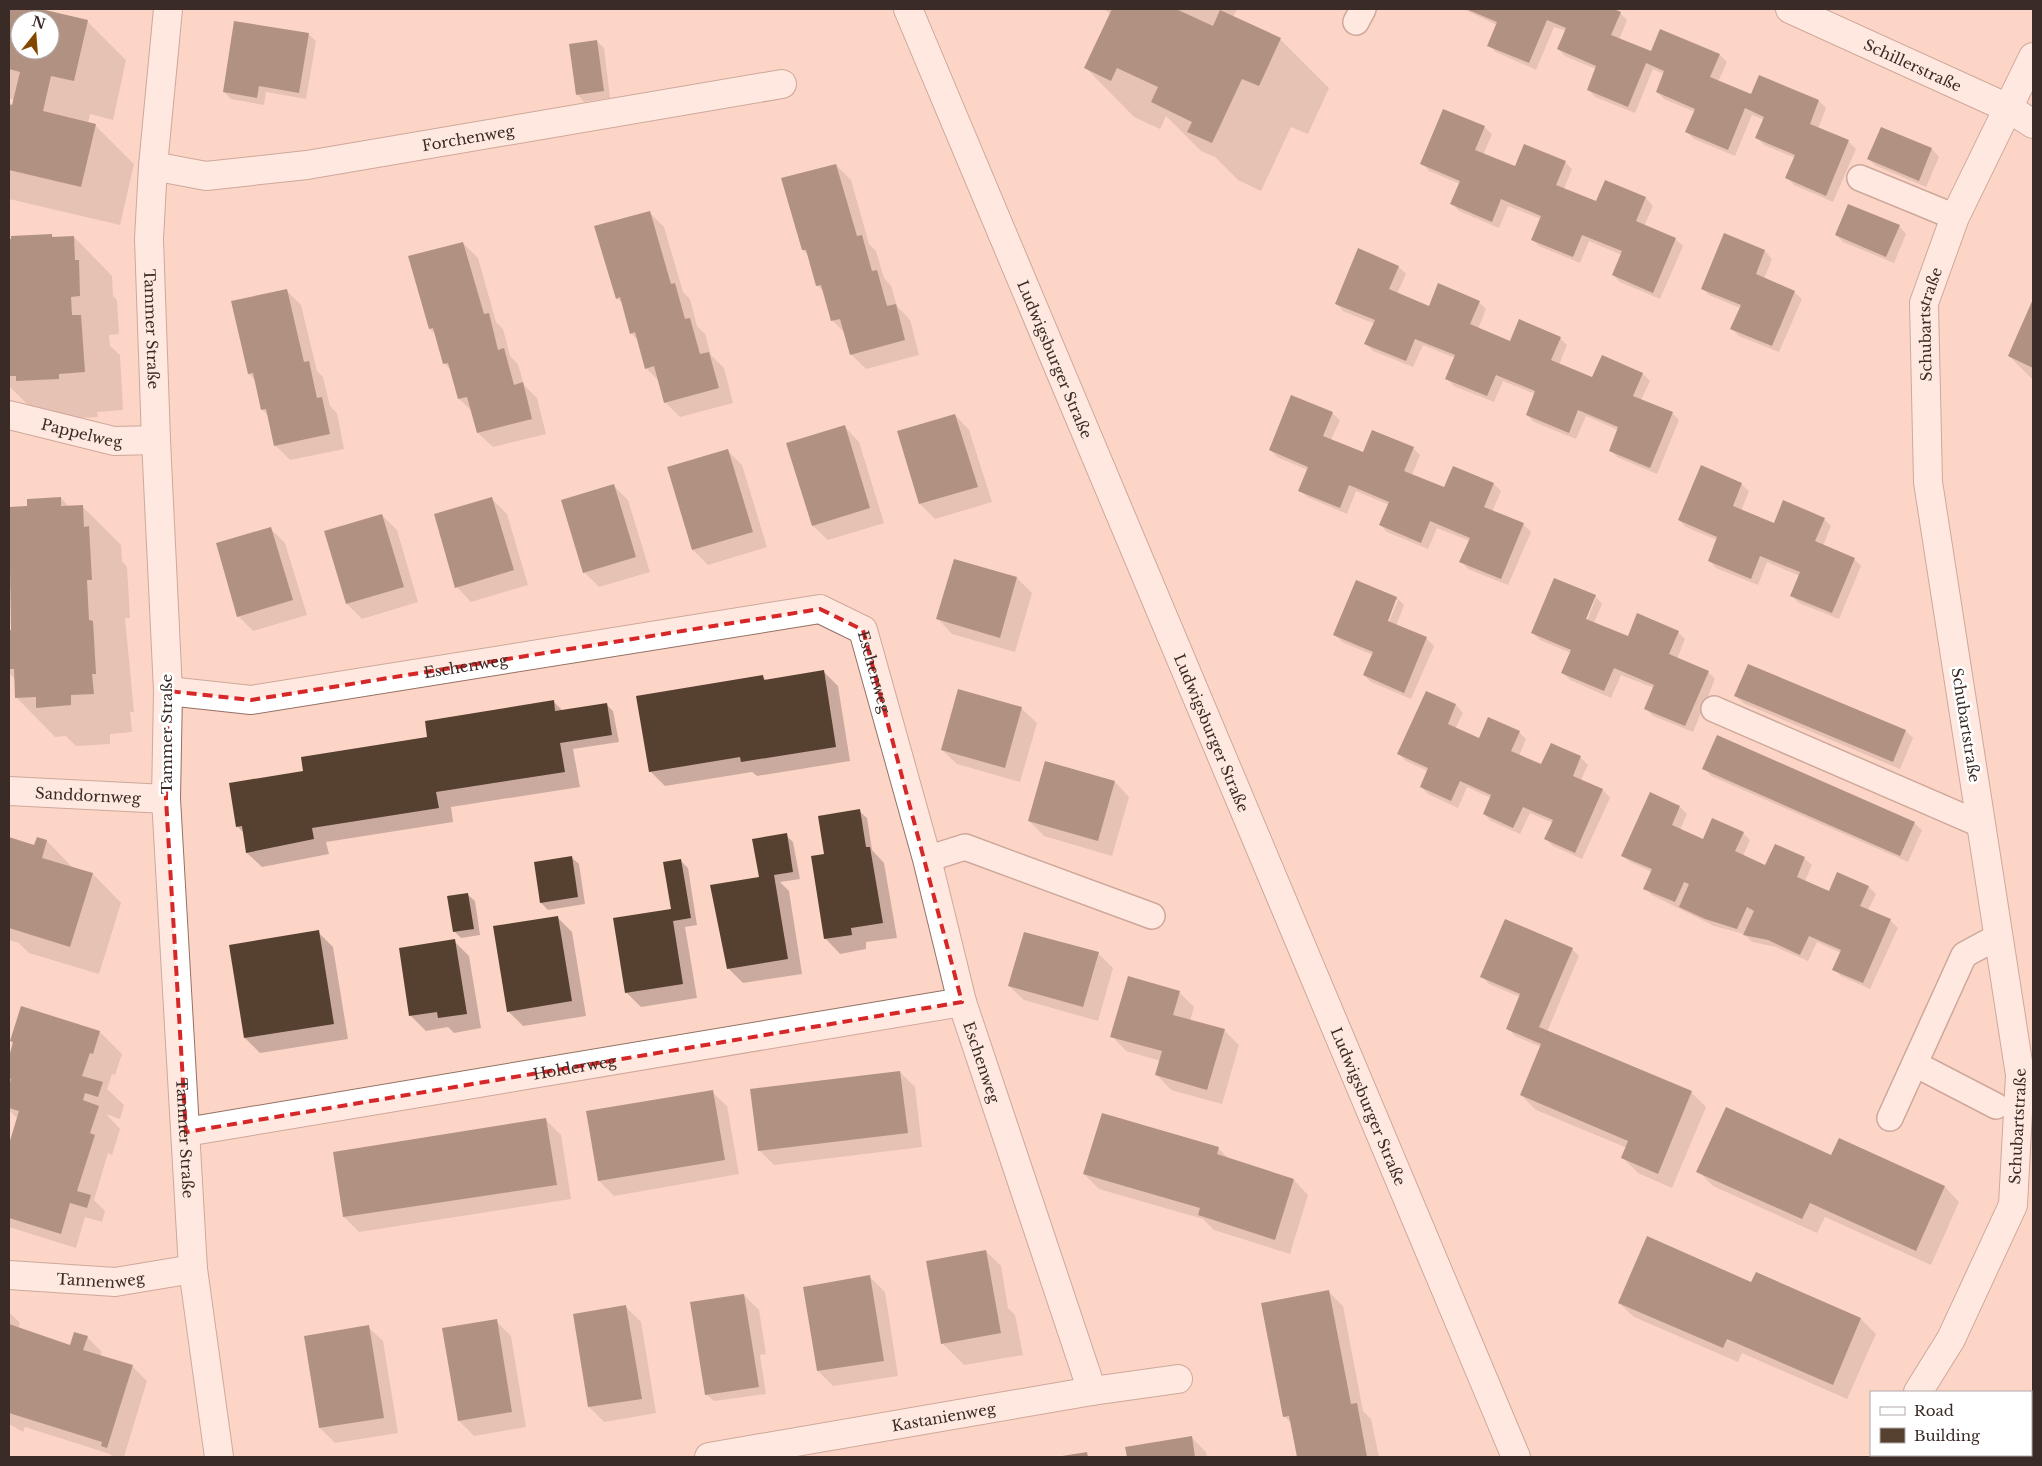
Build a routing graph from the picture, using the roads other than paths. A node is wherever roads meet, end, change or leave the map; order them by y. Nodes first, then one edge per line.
1 (168, 9) edge
2 (908, 9) edge
3 (1790, 9) edge
4 (2033, 57) edge
5 (782, 84) dead end
6 (2010, 109) junction
7 (2033, 124) edge
8 (153, 166) junction
9 (1860, 178) dead end
10 (1955, 217) junction
11 (9, 415) edge
12 (156, 440) junction
13 (168, 691) junction
14 (1714, 709) dead end
15 (9, 791) edge
16 (166, 799) junction
17 (1982, 825) junction
18 (927, 859) junction
19 (1152, 916) dead end
20 (1999, 936) junction
21 (962, 1002) junction
22 (1915, 1064) junction
23 (1996, 1106) dead end
24 (1890, 1118) dead end
25 (186, 1132) junction
26 (193, 1269) junction
27 (9, 1275) edge
28 (1178, 1379) dead end
29 (1092, 1391) junction
30 (1919, 1391) edge
31 (219, 1457) edge
32 (709, 1457) edge
33 (1516, 1457) edge

1 - 8 street, Tammer Straße
2 - 33 street, Ludwigsburger Straße
3 - 6 street, Schillerstraße
4 - 6 street, Schubartstraße
5 - 8 street, Forchenweg
6 - 7 street, Schillerstraße
6 - 10 street, Schubartstraße
8 - 12 street, Tammer Straße
9 - 10 lane
10 - 17 street, Schubartstraße
11 - 12 street, Pappelweg
12 - 13 street, Tammer Straße
13 - 16 street, Tammer Straße
13 - 18 street, Eschenweg
14 - 17 lane
15 - 16 street, Sanddornweg
16 - 25 street, Tammer Straße
17 - 20 street, Schubartstraße
18 - 19 lane
18 - 21 street, Eschenweg
20 - 22 lane
20 - 30 street, Schubartstraße
21 - 25 street, Holderweg
21 - 29 street, Eschenweg
22 - 23 lane
22 - 24 lane
25 - 26 street, Tammer Straße
26 - 27 street, Tannenweg
26 - 31 street, Tammer Straße
28 - 29 street, Kastanienweg
29 - 32 street, Kastanienweg

